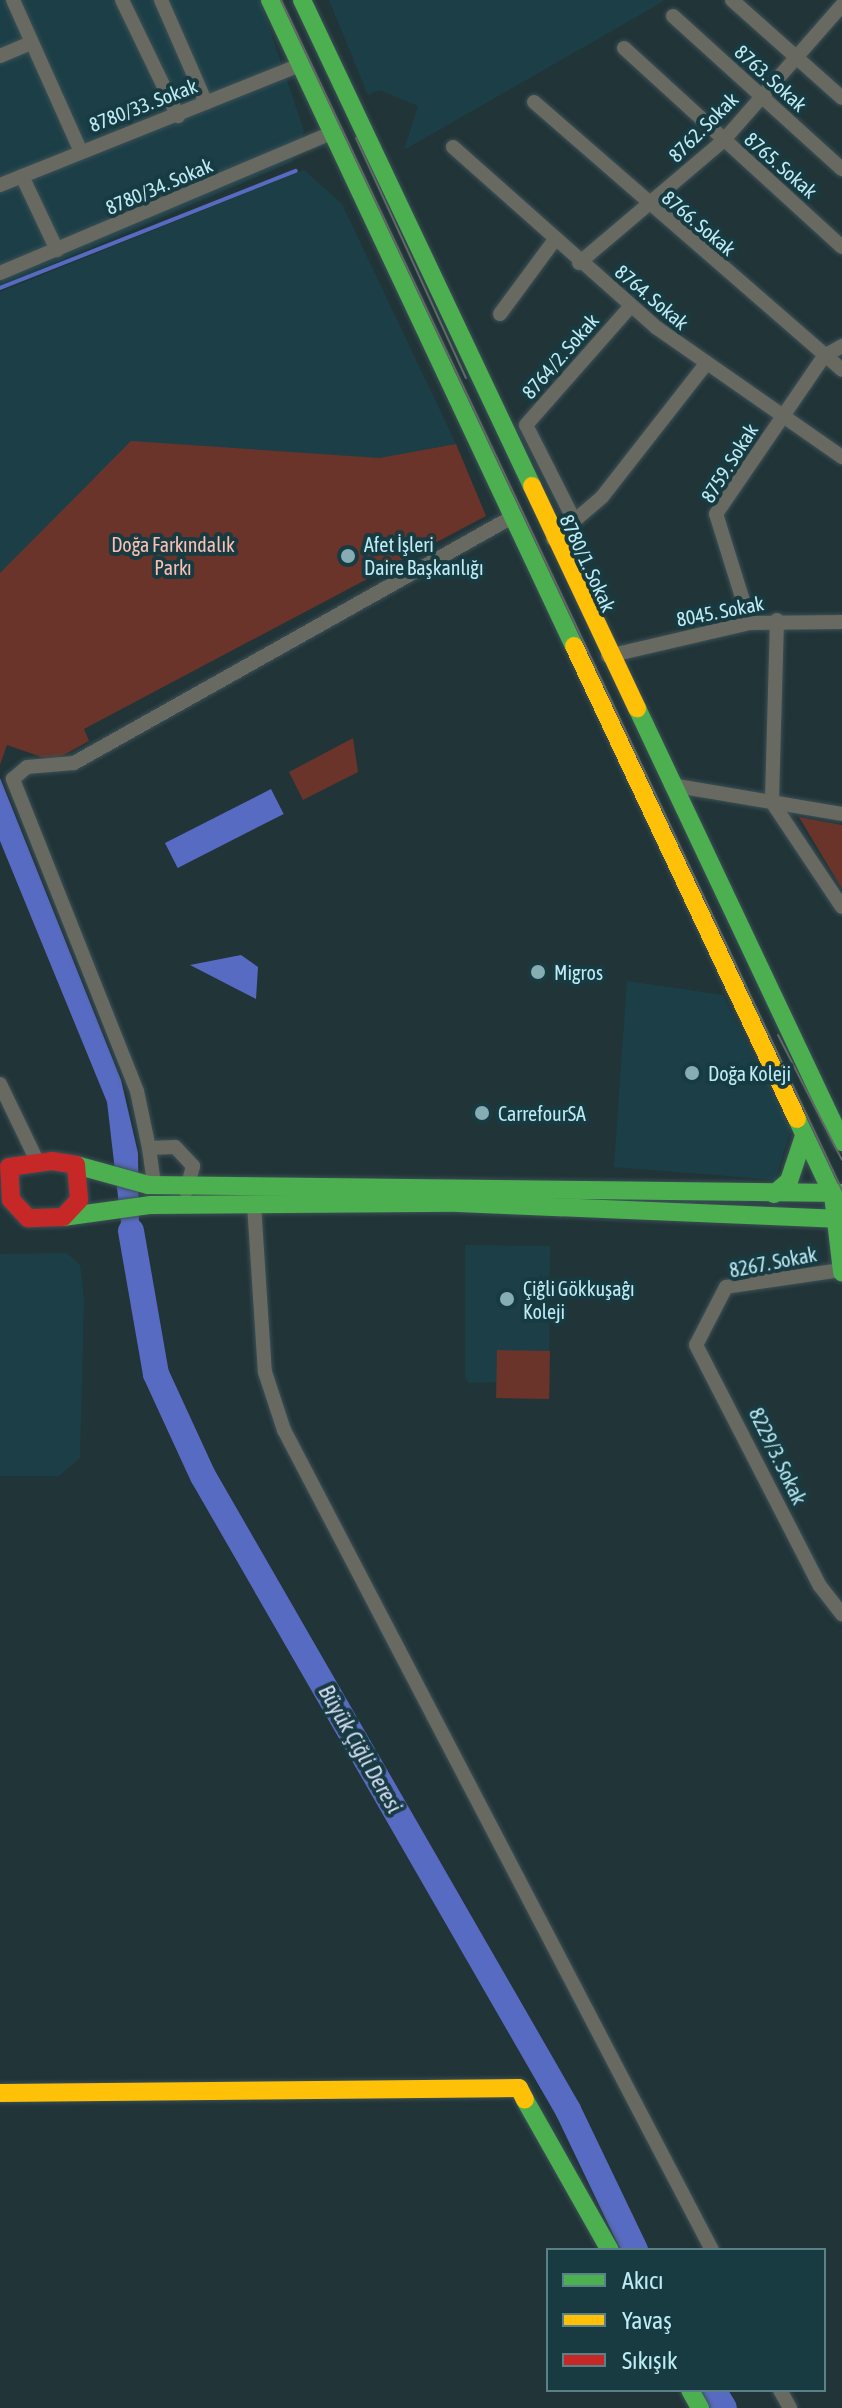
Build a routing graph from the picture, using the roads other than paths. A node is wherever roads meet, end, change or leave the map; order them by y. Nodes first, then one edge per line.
1 (13, 0) edge
2 (122, 0) edge
3 (161, 0) edge
4 (270, 0) edge
5 (302, 0) edge
6 (732, 0) edge
7 (842, 5) edge
8 (673, 16) dead end
9 (31, 43) junction
10 (624, 48) dead end
11 (0, 56) edge
12 (795, 58) junction
13 (300, 65) junction
14 (761, 97) junction
15 (842, 98) edge
16 (534, 102) dead end
17 (206, 103) junction
18 (178, 116) junction
19 (366, 136) junction
20 (336, 141) junction
21 (723, 141) junction
22 (453, 147) dead end
23 (80, 150) junction
24 (842, 169) edge
25 (22, 176) junction
26 (0, 185) edge
27 (643, 203) junction
28 (553, 242) junction
29 (842, 247) edge
30 (57, 250) junction
31 (579, 263) junction
32 (0, 273) edge
33 (631, 306) junction
34 (500, 314) dead end
35 (842, 346) edge
36 (824, 356) junction
37 (705, 365) junction
38 (842, 370) edge
39 (784, 414) junction
40 (842, 457) edge
41 (514, 516) junction
42 (574, 520) junction
43 (553, 539) junction
44 (777, 620) junction
45 (842, 622) edge
46 (750, 623) junction
47 (608, 656) junction
48 (670, 785) junction
49 (772, 802) junction
50 (842, 814) edge
51 (842, 907) edge
52 (0, 1084) edge
53 (6, 1116) edge
54 (804, 1136) junction
55 (842, 1142) edge
56 (149, 1148) junction
57 (37, 1161) junction
58 (76, 1165) junction
59 (5, 1168) edge
60 (151, 1185) junction
61 (190, 1185) junction
62 (774, 1194) junction
63 (838, 1194) edge
64 (254, 1204) junction
65 (177, 1205) junction
66 (63, 1217) junction
67 (0, 1218) edge
68 (28, 1218) junction
69 (840, 1219) edge
70 (842, 1271) edge
71 (696, 1345) joint
72 (842, 1614) edge
73 (0, 2093) edge
74 (609, 2248) edge
75 (711, 2248) edge

1 - 9 street
2 - 18 street
3 - 17 street
4 - 13 street
5 - 19 street, 8780/1. Sokak
6 - 12 street
7 - 12 street, 8762. Sokak
8 - 14 street, 8763. Sokak
9 - 11 street
9 - 23 street
10 - 21 street, 8765. Sokak
12 - 14 street, 8762. Sokak
12 - 15 street
13 - 17 street, 8780/33. Sokak
13 - 20 street
14 - 21 street, 8762. Sokak
14 - 24 street, 8763. Sokak
16 - 27 street, 8766. Sokak
17 - 18 street, 8780/33. Sokak
18 - 23 street, 8780/33. Sokak
19 - 20 street
19 - 43 street, 8780/1. Sokak
20 - 30 street, 8780/34. Sokak
20 - 41 street
21 - 27 street, 8762. Sokak
21 - 29 street, 8765. Sokak
22 - 28 street, 8764. Sokak
23 - 25 street, 8780/33. Sokak
25 - 26 street, 8780/33. Sokak
25 - 30 street
27 - 31 street, 8762. Sokak
27 - 36 street, 8766. Sokak
28 - 31 street, 8764. Sokak
28 - 34 street
30 - 32 street, 8780/34. Sokak
31 - 33 street, 8764. Sokak
33 - 37 street, 8764. Sokak
33 - 42 street, 8764/2. Sokak
35 - 36 street, 8759. Sokak
36 - 38 street, 8766. Sokak
36 - 39 street, 8759. Sokak
37 - 39 street, 8764. Sokak
37 - 42 street
39 - 40 street, 8764. Sokak
39 - 46 street, 8759. Sokak
41 - 54 street
41 - 56 street
42 - 43 street
43 - 47 street, 8780/1. Sokak
44 - 45 street, 8045. Sokak
44 - 46 street, 8045. Sokak
44 - 49 street
46 - 47 street, 8045. Sokak
47 - 48 street, 8780/1. Sokak
48 - 49 street
48 - 55 street, 8780/1. Sokak
49 - 50 street
49 - 51 street
52 - 53 street
53 - 57 street
54 - 62 street
54 - 63 street
56 - 60 street
56 - 61 street
57 - 58 street
57 - 59 street
58 - 60 street
58 - 66 street
59 - 68 street
60 - 61 street
61 - 62 street
61 - 65 street
62 - 63 street
63 - 69 street
64 - 65 street
64 - 69 street
64 - 75 street
65 - 66 street
66 - 68 street
67 - 68 street
69 - 70 street
70 - 71 street, 8267. Sokak
71 - 72 street, 8229/3. Sokak
73 - 74 street

